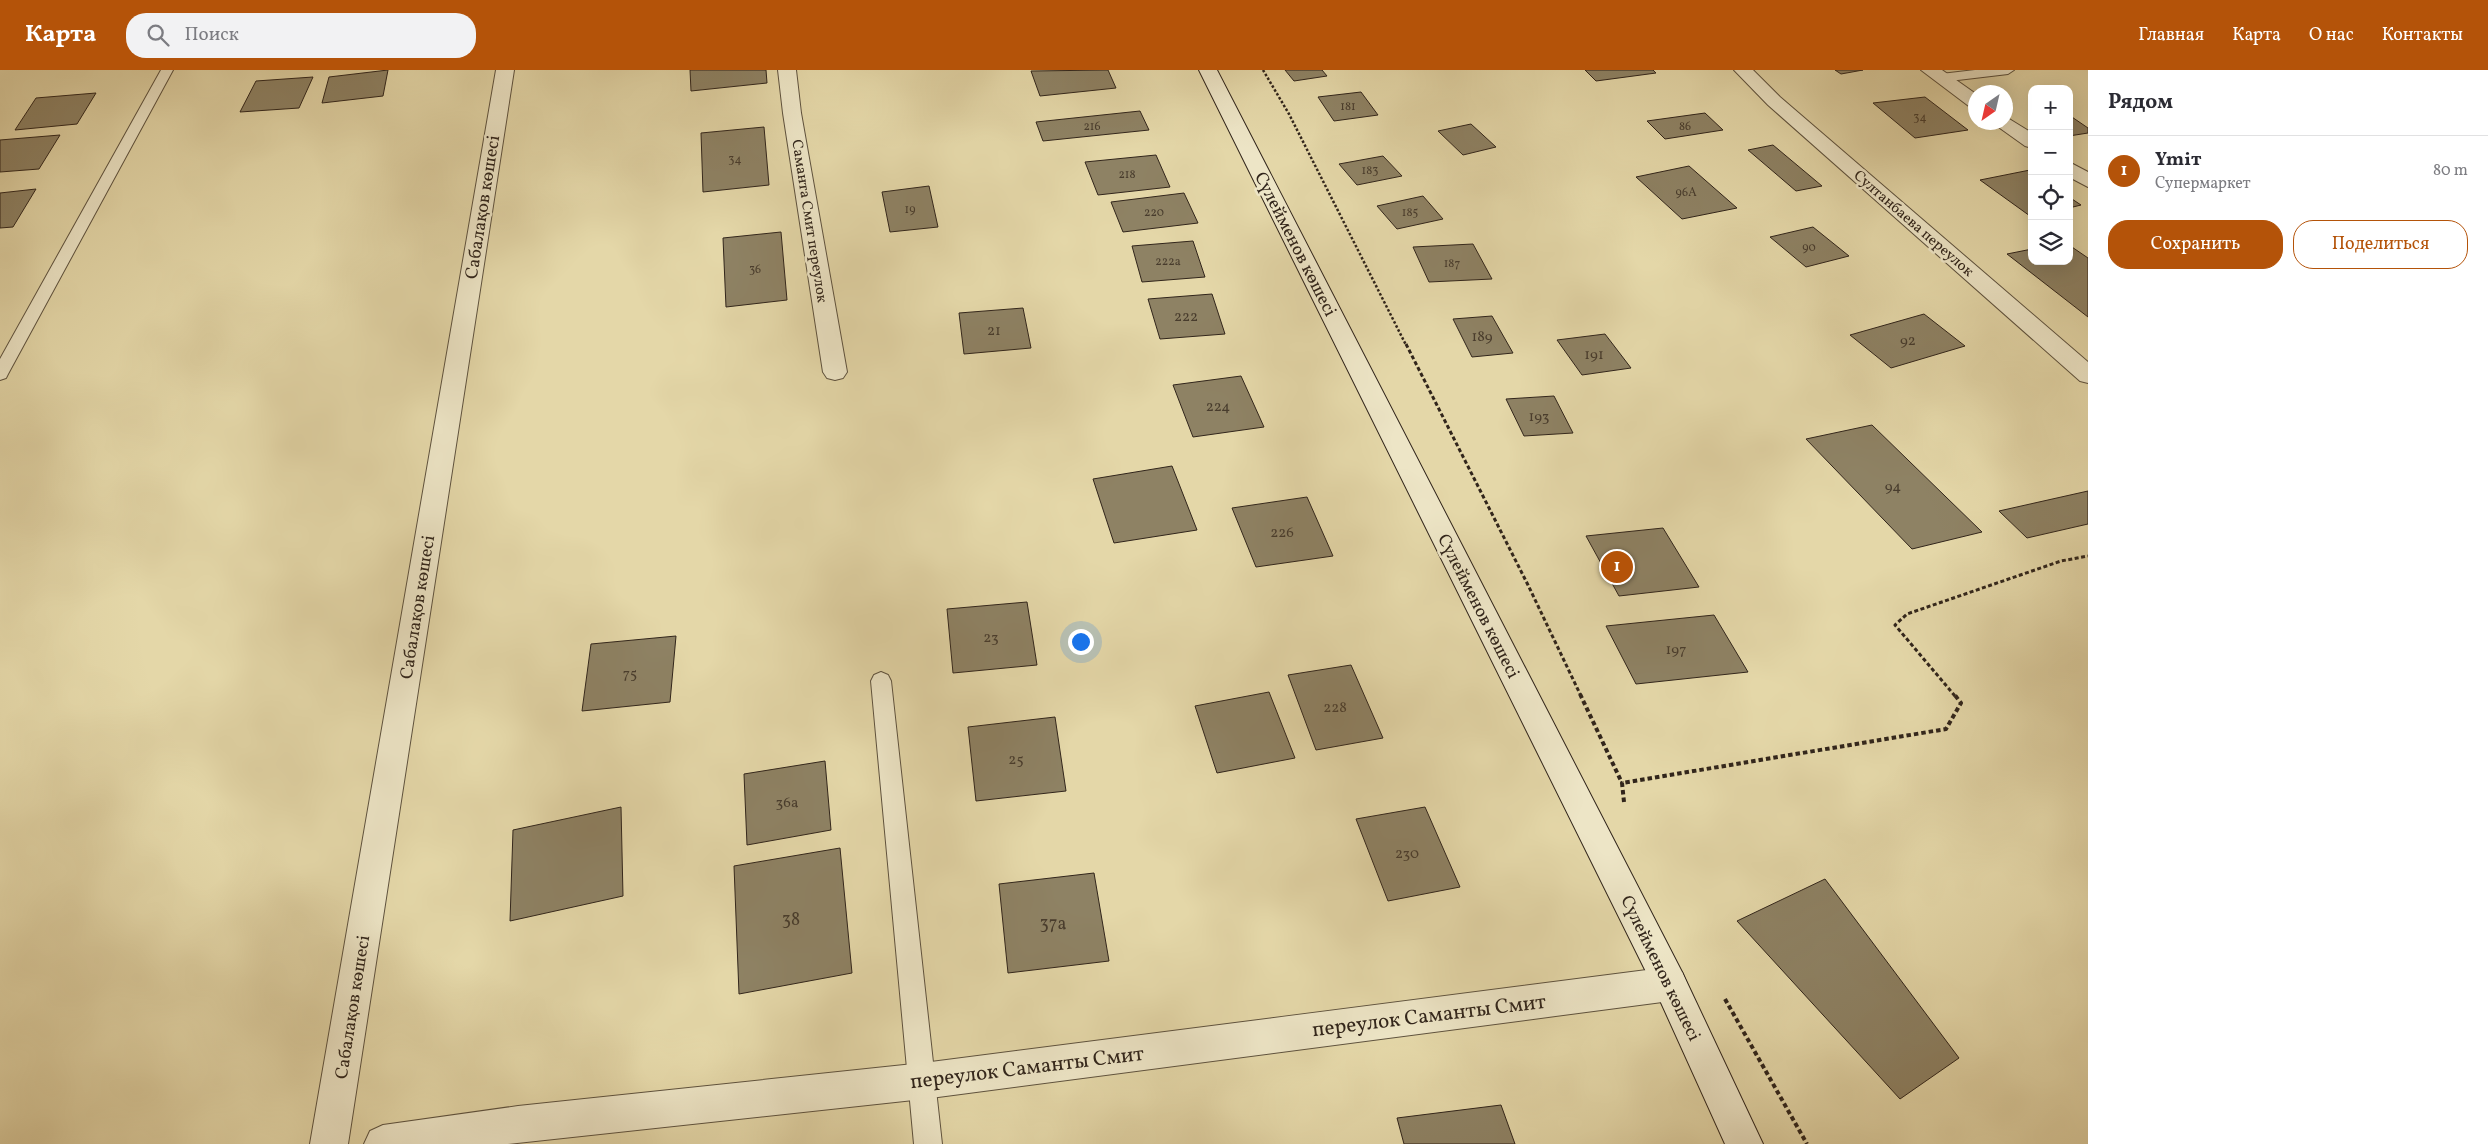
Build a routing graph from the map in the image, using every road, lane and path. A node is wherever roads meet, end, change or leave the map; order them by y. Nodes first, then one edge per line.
1 (167, 70) edge
2 (505, 70) edge
3 (787, 70) edge
4 (1208, 70) edge
5 (1263, 70) edge
6 (1743, 70) edge
7 (2008, 70) edge
8 (1935, 74) edge
9 (1968, 97) edge
10 (2013, 128) edge
11 (2028, 139) edge
12 (2073, 171) edge
13 (2088, 181) edge
14 (835, 372) dead end
15 (0, 374) edge
16 (2088, 375) edge
17 (2088, 556) edge
18 (881, 681) dead end
19 (1622, 783) junction
20 (1624, 809) dead end
21 (1670, 984) junction
22 (1724, 998) dead end
23 (923, 1081) junction
24 (329, 1144) edge
25 (383, 1144) edge
26 (928, 1144) edge
27 (1744, 1144) edge
28 (1808, 1144) edge

1 - 15 lane
2 - 24 street, Сабалақов көшесі
3 - 14 street, Саманта Смит переулок
4 - 21 street, Сүлейменов көшесі
5 - 19 path
6 - 16 street, Султанбаева переулок
7 - 8 lane
8 - 9 street
10 - 11 street
12 - 13 street
17 - 19 path
18 - 23 lane
19 - 20 path
21 - 23 street, переулок Саманты Смит
21 - 27 street, Сүлейменов көшесі
22 - 28 path
23 - 25 street, переулок Саманты Смит
23 - 26 lane

